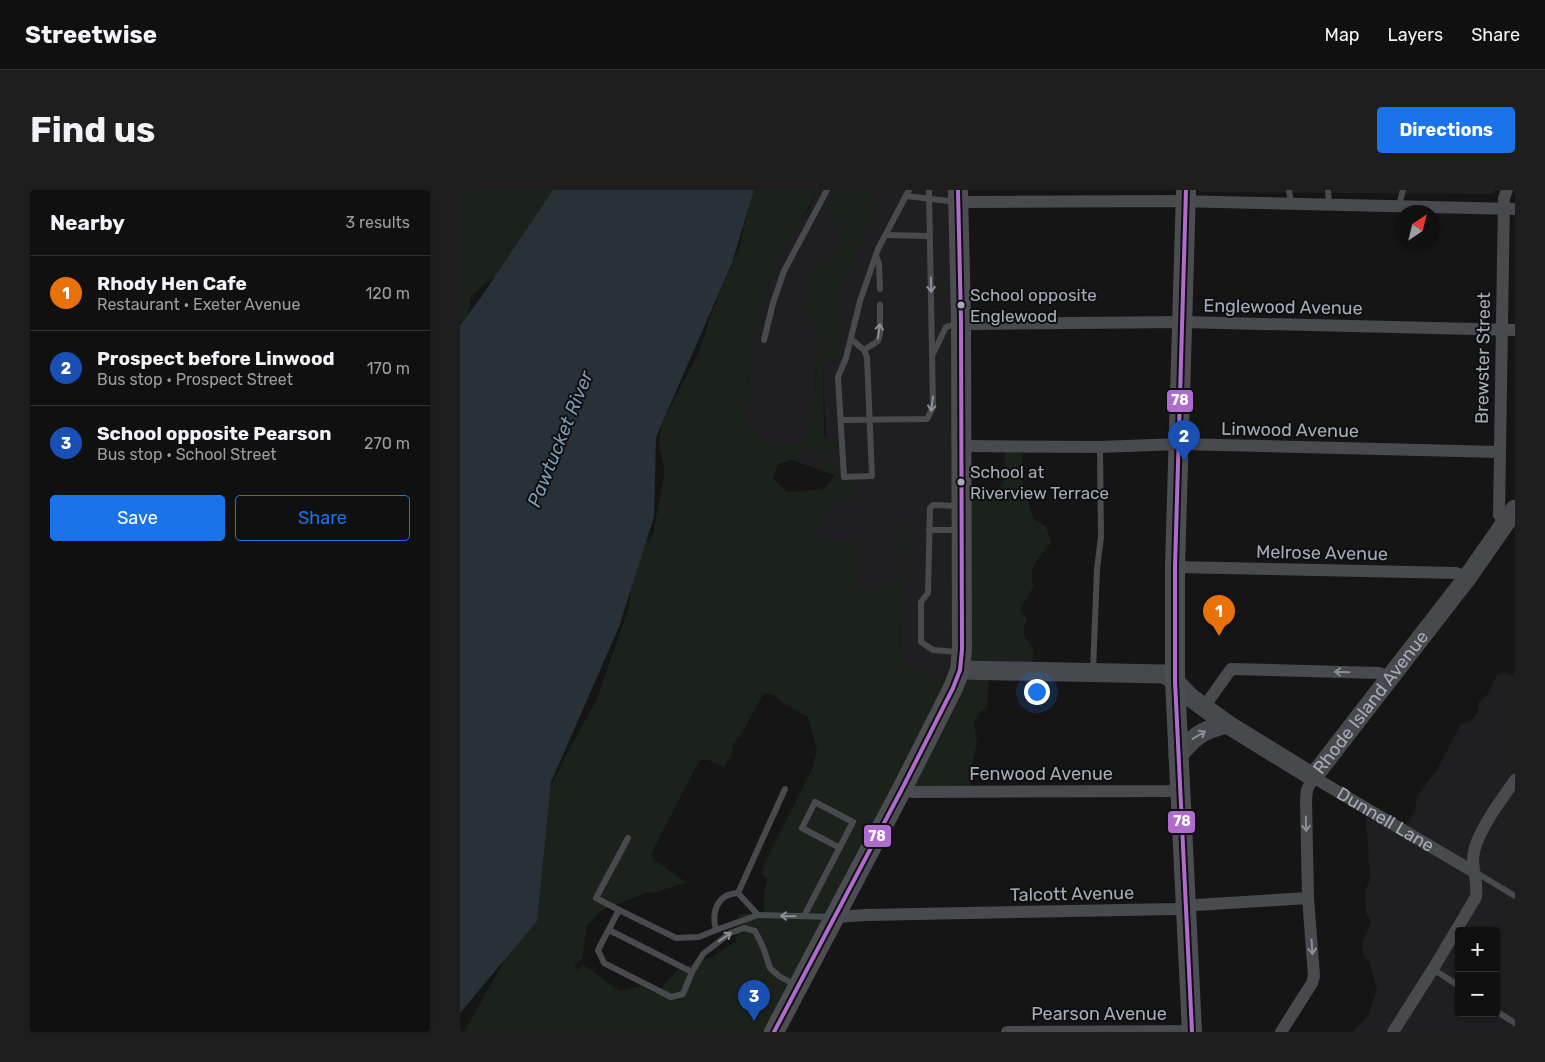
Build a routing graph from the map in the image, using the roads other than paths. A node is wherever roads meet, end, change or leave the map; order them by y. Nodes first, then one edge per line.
1 (827, 190) edge
2 (929, 190) edge
3 (1289, 190) edge
4 (1328, 190) edge
5 (1403, 190) edge
6 (1507, 190) edge
7 (908, 193) edge
8 (958, 196) edge
9 (1186, 196) edge
10 (929, 199) junction
11 (1291, 204) junction
12 (1329, 204) junction
13 (1399, 205) edge
14 (1395, 206) edge
15 (1440, 207) edge
16 (1510, 209) edge
17 (886, 235) junction
18 (930, 236) junction
19 (876, 256) junction
20 (880, 289) dead end
21 (880, 305) dead end
22 (961, 321) junction
23 (1183, 322) junction
24 (1502, 330) junction
25 (1515, 330) edge
26 (764, 340) dead end
27 (851, 340) junction
28 (864, 350) junction
29 (933, 355) junction
30 (841, 420) junction
31 (870, 420) junction
32 (1179, 444) junction
33 (961, 446) junction
34 (1100, 447) junction
35 (1499, 452) junction
36 (961, 506) junction
37 (1511, 516) edge
38 (930, 530) junction
39 (961, 530) junction
40 (1175, 568) junction
41 (1467, 578) junction
42 (960, 661) junction
43 (1093, 672) junction
44 (1390, 678) junction
45 (1175, 681) junction
46 (1204, 707) junction
47 (1227, 724) junction
48 (1178, 756) junction
49 (1313, 777) junction
50 (1515, 780) edge
51 (785, 789) dead end
52 (902, 789) junction
53 (1180, 789) junction
54 (628, 838) dead end
55 (840, 848) junction
56 (1474, 872) junction
57 (738, 892) junction
58 (1515, 896) edge
59 (1308, 898) junction
60 (1186, 907) junction
61 (619, 910) junction
62 (758, 915) junction
63 (804, 916) junction
64 (835, 917) junction
65 (608, 930) junction
66 (716, 930) junction
67 (1433, 969) junction
68 (692, 972) junction
69 (1455, 983) edge
70 (798, 987) junction
71 (1500, 1014) edge
72 (1515, 1023) edge
73 (778, 1031) edge
74 (1007, 1032) edge
75 (1192, 1032) edge
76 (1281, 1032) edge
77 (1393, 1032) edge

1 - 26 lane
2 - 10 lane
3 - 11 lane
4 - 12 lane
5 - 13 lane
6 - 16 street, Brewster Street
7 - 10 lane
7 - 17 lane
8 - 9 street
8 - 10 lane
8 - 22 main road
9 - 11 street
9 - 23 main road
10 - 18 lane
11 - 12 street
12 - 14 street
15 - 16 street
16 - 24 street, Brewster Street
17 - 18 lane
17 - 19 lane
18 -> 29 lane
19 - 20 lane
19 - 27 lane
28 -> 21 lane
22 - 23 street, Englewood Avenue
22 - 29 lane
22 - 33 main road
23 - 24 street, Englewood Avenue
23 - 32 main road
24 - 25 street, Englewood Avenue
24 - 35 street, Brewster Street
27 - 28 lane
27 - 30 lane
28 - 31 lane
29 -> 31 lane
30 - 31 lane
30 - 31 lane
32 - 34 street, Linwood Avenue
32 - 35 street, Linwood Avenue
32 - 40 main road
33 - 34 street, Linwood Avenue
33 - 36 main road
34 - 43 lane
35 - 37 street, Brewster Street
36 - 38 lane
36 - 39 main road
37 - 41 street, Rhode Island Avenue
38 - 39 lane
38 - 42 lane
39 - 42 main road
40 - 41 street, Melrose Avenue
40 - 45 main road
41 - 44 street, Rhode Island Avenue
42 - 43 street
42 - 52 main road
43 - 45 street
44 -> 46 street
44 - 49 street, Rhode Island Avenue
45 - 46 street, Dunnell Lane
45 - 48 main road
46 - 47 street, Dunnell Lane
48 -> 47 street
47 - 49 street, Dunnell Lane
48 - 53 main road
49 - 56 street, Dunnell Lane
49 -> 59 street, Rhode Island Avenue
50 - 56 street
51 - 57 lane
52 - 53 street, Fenwood Avenue
52 - 64 main road
53 - 60 main road
54 - 61 lane
55 - 55 lane
55 - 63 lane
56 - 58 lane
56 - 67 street
57 - 62 lane
57 - 66 lane
59 - 60 street, Talcott Avenue
59 -> 76 street, Rhode Island Avenue
60 - 64 street, Talcott Avenue
60 - 75 main road
61 - 65 lane
61 - 66 lane
63 -> 62 lane
62 - 66 lane
63 - 64 lane
64 - 70 main road
65 - 68 lane
65 - 68 lane
67 - 69 lane
67 - 77 street
68 -> 70 lane
70 - 73 main road
71 - 72 lane
74 - 75 street, Pearson Avenue

